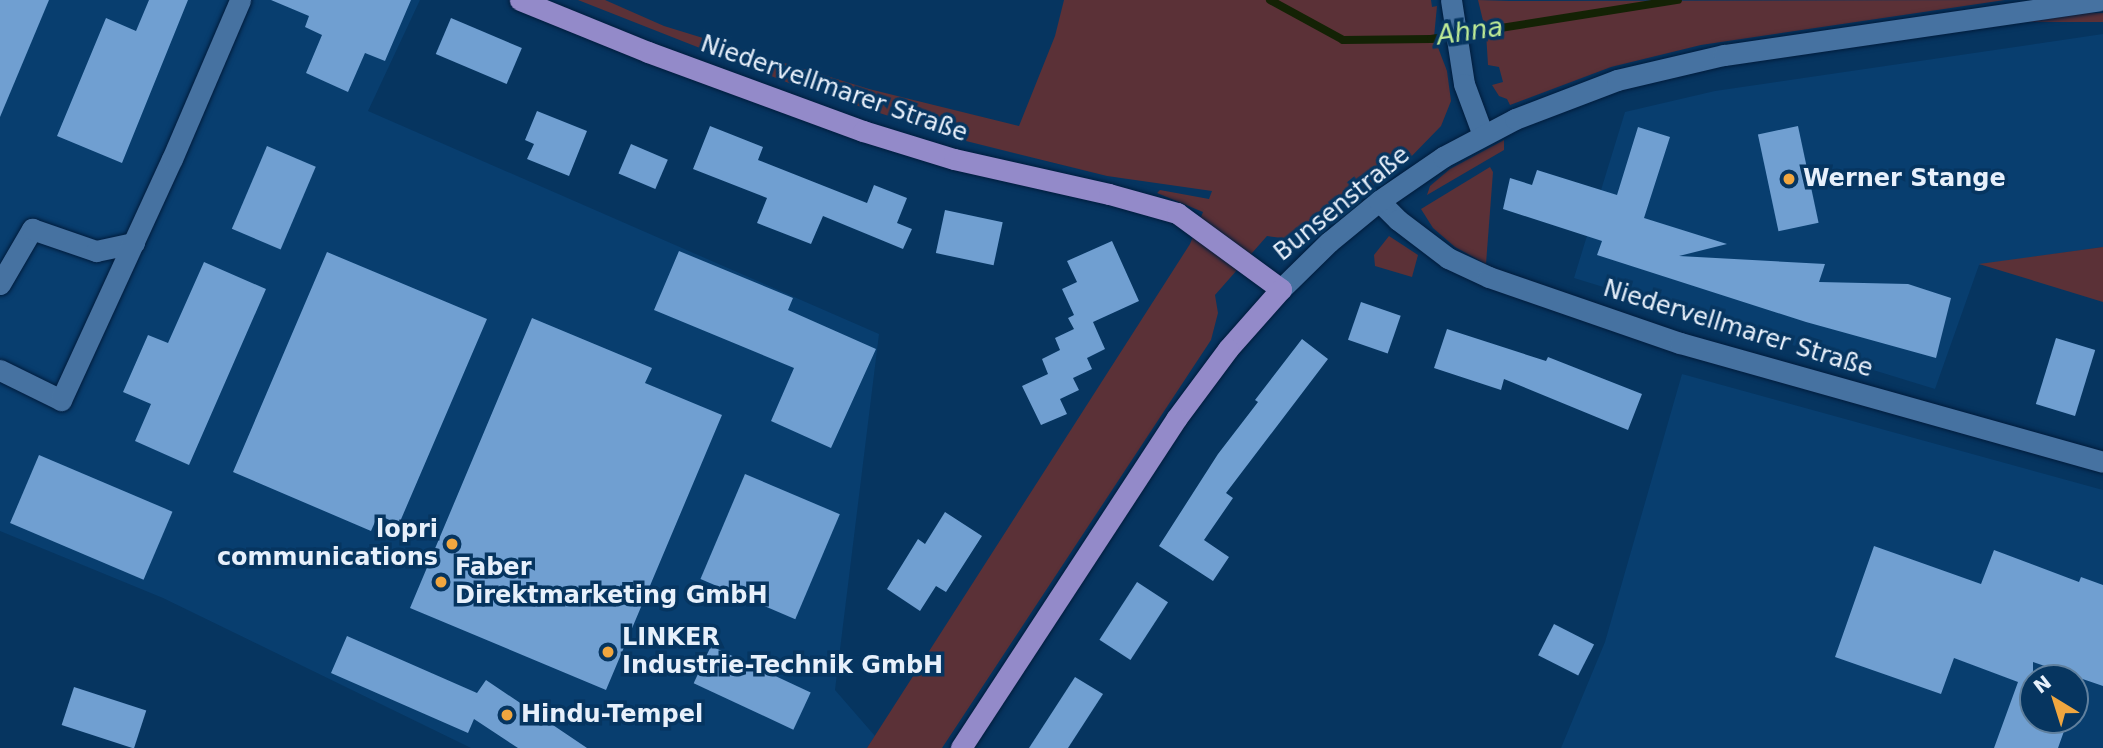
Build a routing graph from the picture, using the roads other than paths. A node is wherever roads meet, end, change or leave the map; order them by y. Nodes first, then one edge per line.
1 (240, 0) edge
2 (520, 0) edge
3 (2099, 0) edge
4 (1451, 2) edge
5 (1483, 135) junction
6 (1379, 201) junction
7 (134, 243) junction
8 (0, 284) edge
9 (1280, 289) junction
10 (0, 370) edge
11 (2103, 462) edge
12 (961, 748) edge

1 - 7 street
2 - 9 main road, Niedervellmarer Straße
3 - 5 street, Bunsenstraße
4 - 5 street
5 - 6 street, Bunsenstraße
6 - 9 street, Bunsenstraße
6 - 11 street, Niedervellmarer Straße
7 - 8 street
7 - 10 street
9 - 12 main road, Bunsenstraße

